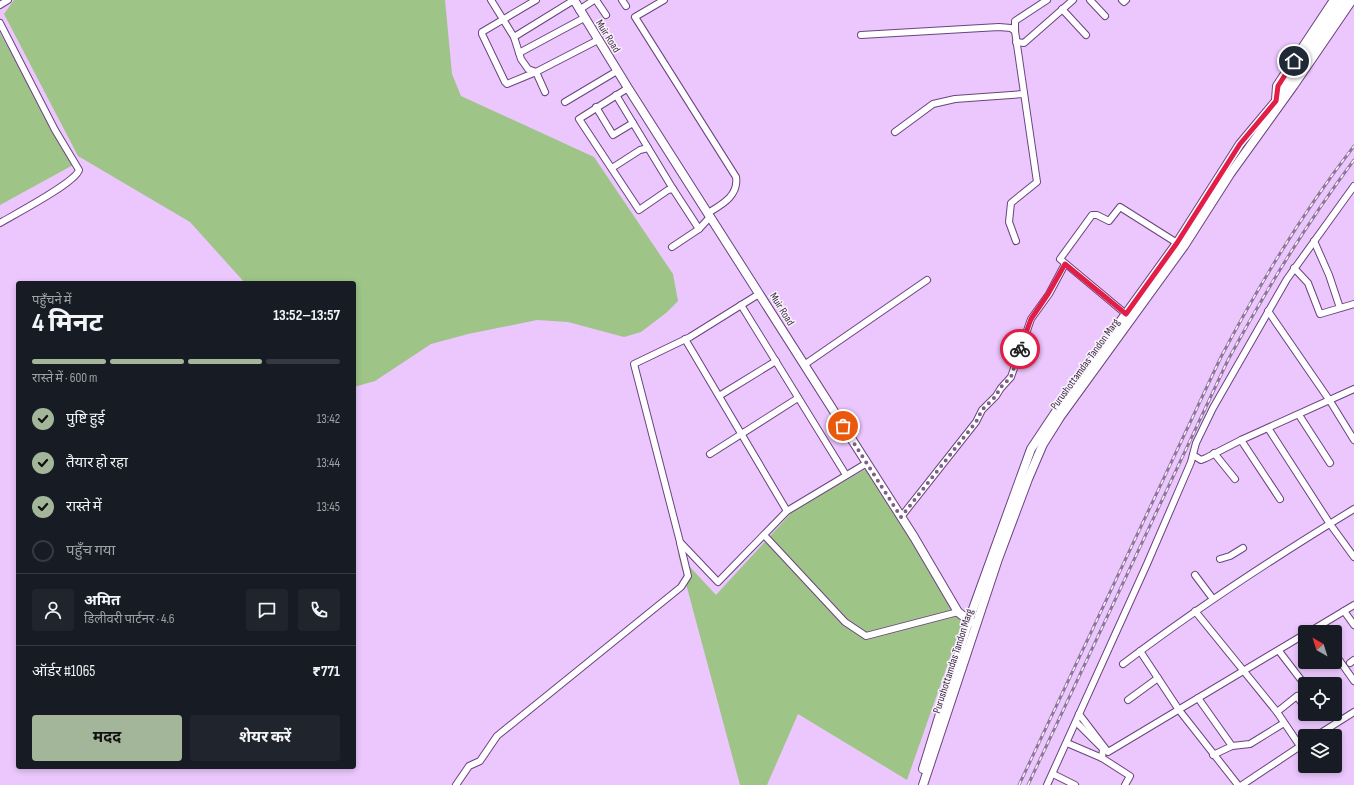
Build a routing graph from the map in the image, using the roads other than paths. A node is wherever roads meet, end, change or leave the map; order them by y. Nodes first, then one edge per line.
1 (8, 0) edge
2 (536, 0) edge
3 (574, 0) edge
4 (595, 0) edge
5 (622, 0) edge
6 (664, 0) edge
7 (1047, 0) edge
8 (1073, 0) edge
9 (1090, 0) edge
10 (1122, 0) edge
11 (1126, 0) edge
12 (1334, 0) edge
13 (1343, 0) edge
14 (1352, 0) edge
15 (492, 1) edge
16 (1354, 3) edge
17 (0, 5) edge
18 (626, 6) dead end
19 (1062, 9) junction
20 (579, 10) junction
21 (606, 16) dead end
22 (1105, 16) dead end
23 (584, 18) junction
24 (502, 19) junction
25 (0, 23) edge
26 (1015, 31) junction
27 (860, 35) dead end
28 (1086, 35) dead end
29 (514, 37) junction
30 (1321, 39) junction
31 (598, 40) junction
32 (1016, 42) junction
33 (519, 54) junction
34 (618, 71) junction
35 (536, 72) junction
36 (628, 88) junction
37 (545, 92) dead end
38 (1024, 94) junction
39 (616, 95) junction
40 (1279, 101) junction
41 (565, 102) dead end
42 (596, 107) junction
43 (633, 123) junction
44 (895, 132) dead end
45 (648, 148) junction
46 (612, 168) junction
47 (1354, 186) edge
48 (673, 189) junction
49 (709, 215) junction
50 (0, 223) edge
51 (699, 229) junction
52 (1016, 241) dead end
53 (1314, 241) junction
54 (1177, 243) junction
55 (672, 247) dead end
56 (1065, 264) junction
57 (1294, 268) junction
58 (927, 280) dead end
59 (759, 294) junction
60 (1354, 304) edge
61 (741, 305) junction
62 (1340, 308) junction
63 (1268, 311) junction
64 (1126, 314) junction
65 (685, 339) junction
66 (776, 361) junction
67 (804, 365) junction
68 (1354, 389) edge
69 (719, 396) junction
70 (798, 398) junction
71 (1330, 401) junction
72 (1299, 415) junction
73 (1268, 428) junction
74 (741, 434) junction
75 (1241, 440) junction
76 (1354, 440) edge
77 (1214, 453) junction
78 (710, 454) dead end
79 (1194, 455) junction
80 (867, 463) junction
81 (1330, 463) dead end
82 (846, 475) junction
83 (1235, 479) dead end
84 (1280, 499) dead end
85 (1354, 509) edge
86 (786, 511) junction
87 (901, 517) junction
88 (1330, 524) junction
89 (764, 535) junction
90 (680, 542) junction
91 (1243, 548) dead end
92 (1354, 557) edge
93 (1220, 559) dead end
94 (1195, 575) dead end
95 (1213, 599) junction
96 (1354, 605) edge
97 (1195, 611) junction
98 (1344, 611) junction
99 (958, 612) junction
100 (968, 620) junction
101 (1323, 625) edge
102 (1354, 625) edge
103 (976, 626) junction
104 (1298, 638) edge
105 (1279, 650) junction
106 (1140, 651) junction
107 (1123, 664) dead end
108 (1342, 664) edge
109 (1243, 672) junction
110 (1299, 677) edge
111 (1158, 678) junction
112 (1354, 681) edge
113 (1198, 698) junction
114 (1298, 698) edge
115 (1128, 700) dead end
116 (1179, 710) junction
117 (1277, 712) junction
118 (1354, 712) edge
119 (1079, 714) junction
120 (1076, 722) junction
121 (1284, 722) junction
122 (1327, 729) edge
123 (1298, 739) edge
124 (1066, 743) junction
125 (1232, 746) junction
126 (1298, 748) edge
127 (1213, 755) junction
128 (1102, 758) junction
129 (1053, 774) junction
130 (456, 785) edge
131 (917, 785) edge
132 (923, 785) edge
133 (1047, 785) edge
134 (1075, 785) edge
135 (1124, 785) edge
136 (1238, 785) edge
137 (1242, 785) edge

1 - 17 street
2 - 24 street
3 - 20 main road, Muir Road
3 - 29 street
4 - 20 street
4 - 21 street
5 - 18 street
6 - 49 street
7 - 26 street
8 - 19 street
9 - 22 street
10 - 11 street
12 - 40 main road, Purushottamdas Tandon Marg
13 - 30 main road
14 - 30 main road
15 - 24 street
16 - 40 main road, Purushottamdas Tandon Marg
19 - 28 street
19 - 32 street
20 - 23 main road, Muir Road
23 - 31 main road, Muir Road
23 - 33 street
24 - 29 street
24 - 35 street
25 - 50 street
26 - 27 street
26 - 32 street
29 - 33 street
30 - 40 main road
31 - 34 main road, Muir Road
31 - 35 street
32 - 38 street
33 - 35 street
34 - 36 main road, Muir Road
34 - 41 street
35 - 37 street
36 - 39 street
36 - 49 main road, Muir Road
38 - 44 street
38 - 52 street
39 - 42 street
39 - 43 street
40 - 54 main road
40 - 103 main road, Purushottamdas Tandon Marg
42 - 43 street
42 - 46 street
43 - 45 street
45 - 46 street
45 - 48 street
46 - 48 street
47 - 53 street
48 - 51 street
49 - 51 street
49 - 59 main road, Muir Road
51 - 55 street
53 - 57 street
53 - 62 street
54 - 56 street
54 - 64 main road
56 - 64 street
56 - 87 street
57 - 62 street
57 - 63 street
58 - 67 street
59 - 61 street
59 - 67 main road, Muir Road
60 - 62 street
61 - 65 street
61 - 66 street
63 - 71 street
63 - 79 street
64 - 100 main road
65 - 69 street
65 - 90 street
66 - 69 street
66 - 70 street
67 - 80 main road, Muir Road
68 - 71 street
69 - 74 street
70 - 74 street
70 - 82 street
71 - 72 street
71 - 76 street
72 - 73 street
72 - 81 street
73 - 75 street
73 - 88 street
74 - 78 street
74 - 86 street
75 - 77 street
75 - 84 street
77 - 79 street
77 - 83 street
79 - 119 street
80 - 82 street
80 - 87 main road, Muir Road
82 - 86 street
85 - 88 street
86 - 89 street
87 - 99 main road, Muir Road
88 - 92 street
88 - 95 street
89 - 90 street
89 - 99 street
90 - 130 street
91 - 93 street
94 - 95 street
95 - 97 street
96 - 98 street
97 - 106 street
97 - 109 street
98 - 101 street
98 - 102 street
99 - 100 main road, Muir Road
100 - 103 main road, Muir Road
100 - 131 main road
103 - 132 main road, Purushottamdas Tandon Marg
104 - 105 street
105 - 109 street
105 - 110 street
106 - 107 street
106 - 111 street
108 - 112 street
109 - 113 street
109 - 117 street
111 - 115 street
111 - 116 street
113 - 116 street
113 - 125 street
114 - 117 street
116 - 119 street
116 - 127 street
117 - 121 street
118 - 122 street
119 - 120 street
120 - 124 street
120 - 128 street
121 - 123 street
121 - 125 street
124 - 128 street
124 - 129 street
125 - 127 street
126 - 137 street
127 - 136 street
128 - 135 street
129 - 133 street
129 - 134 street

